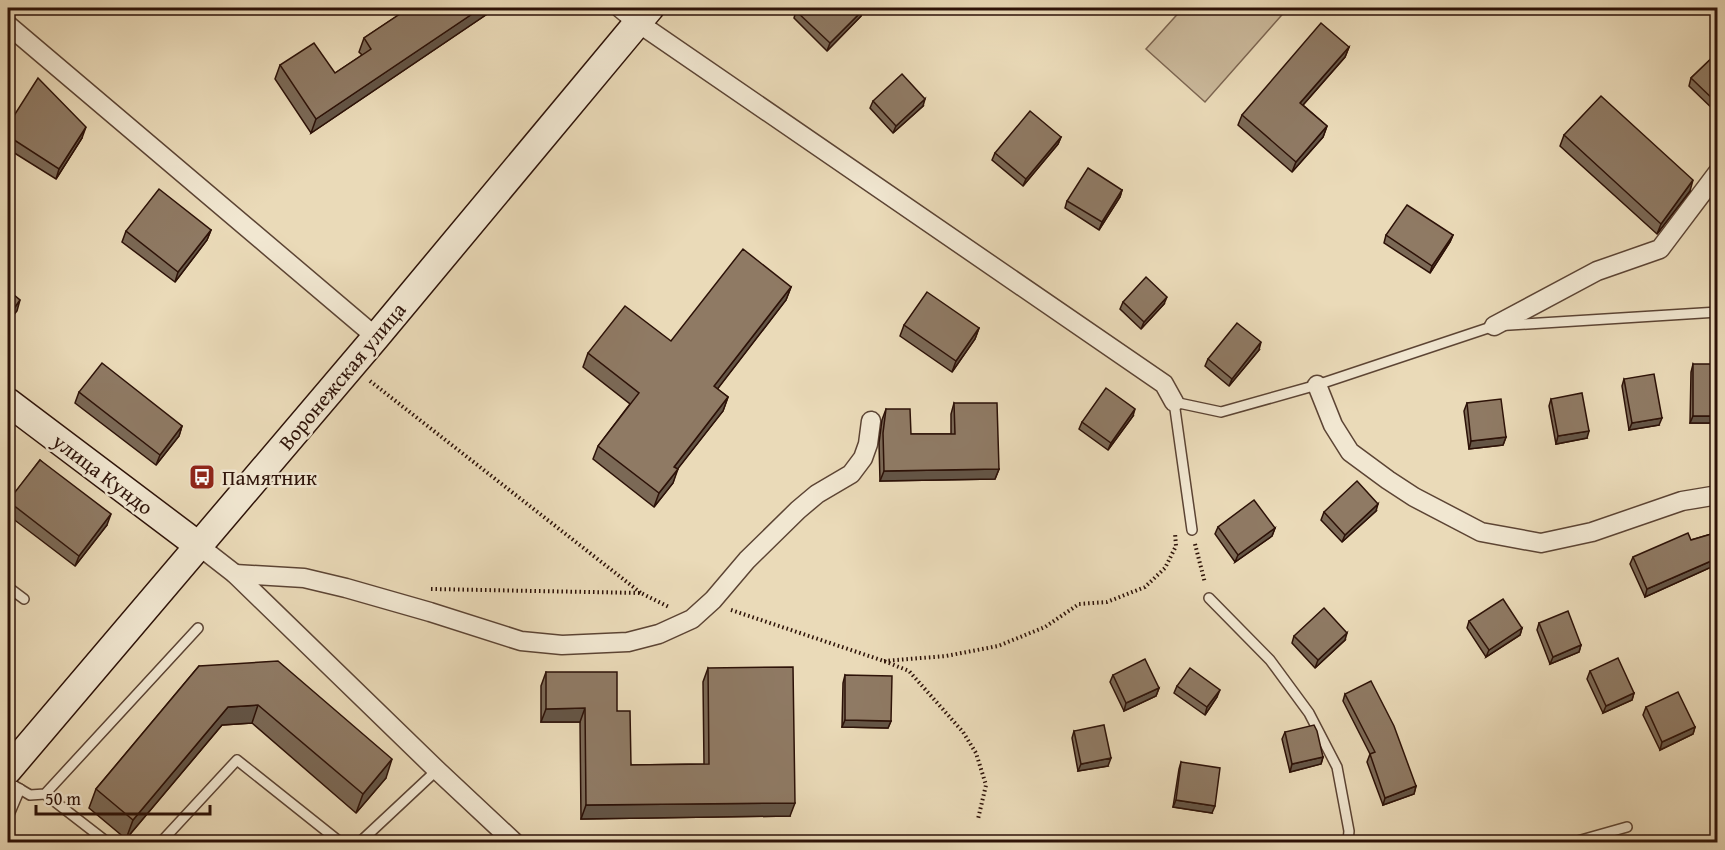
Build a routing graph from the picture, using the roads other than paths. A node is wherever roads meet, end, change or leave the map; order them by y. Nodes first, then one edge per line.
1 (636, 12) edge
2 (8, 25) edge
3 (1718, 172) edge
4 (1718, 312) edge
5 (1494, 326) junction
6 (376, 337) junction
7 (1317, 385) junction
8 (8, 402) edge
9 (1174, 402) junction
10 (871, 421) dead end
11 (1718, 495) edge
12 (1192, 530) road end
13 (199, 546) junction
14 (236, 574) junction
15 (8, 587) edge
16 (1209, 598) road end
17 (24, 599) dead end
18 (198, 628) dead end
19 (436, 770) junction
20 (14, 779) edge
21 (8, 782) edge
22 (45, 794) junction
23 (8, 817) edge
24 (1627, 827) dead end
25 (107, 843) edge
26 (161, 843) edge
27 (340, 843) edge
28 (360, 843) edge
29 (514, 843) edge
30 (1348, 843) edge
31 (1574, 843) edge

1 - 6 street, Воронежская улица
1 - 9 street
2 - 6 street
3 - 5 street
4 - 5 lane
5 - 7 lane
6 - 13 street, Воронежская улица
7 - 9 lane
7 - 11 street
8 - 13 street, улица Кундо
9 - 12 lane
10 - 14 street
13 - 14 street
13 - 20 street, Воронежская улица
14 - 19 street
15 - 17 lane
16 - 30 lane
18 - 22 lane
19 - 28 lane
19 - 29 street
20 - 21 lane
20 - 22 lane
20 - 23 lane
22 - 25 lane
24 - 31 lane
26 - 27 lane

